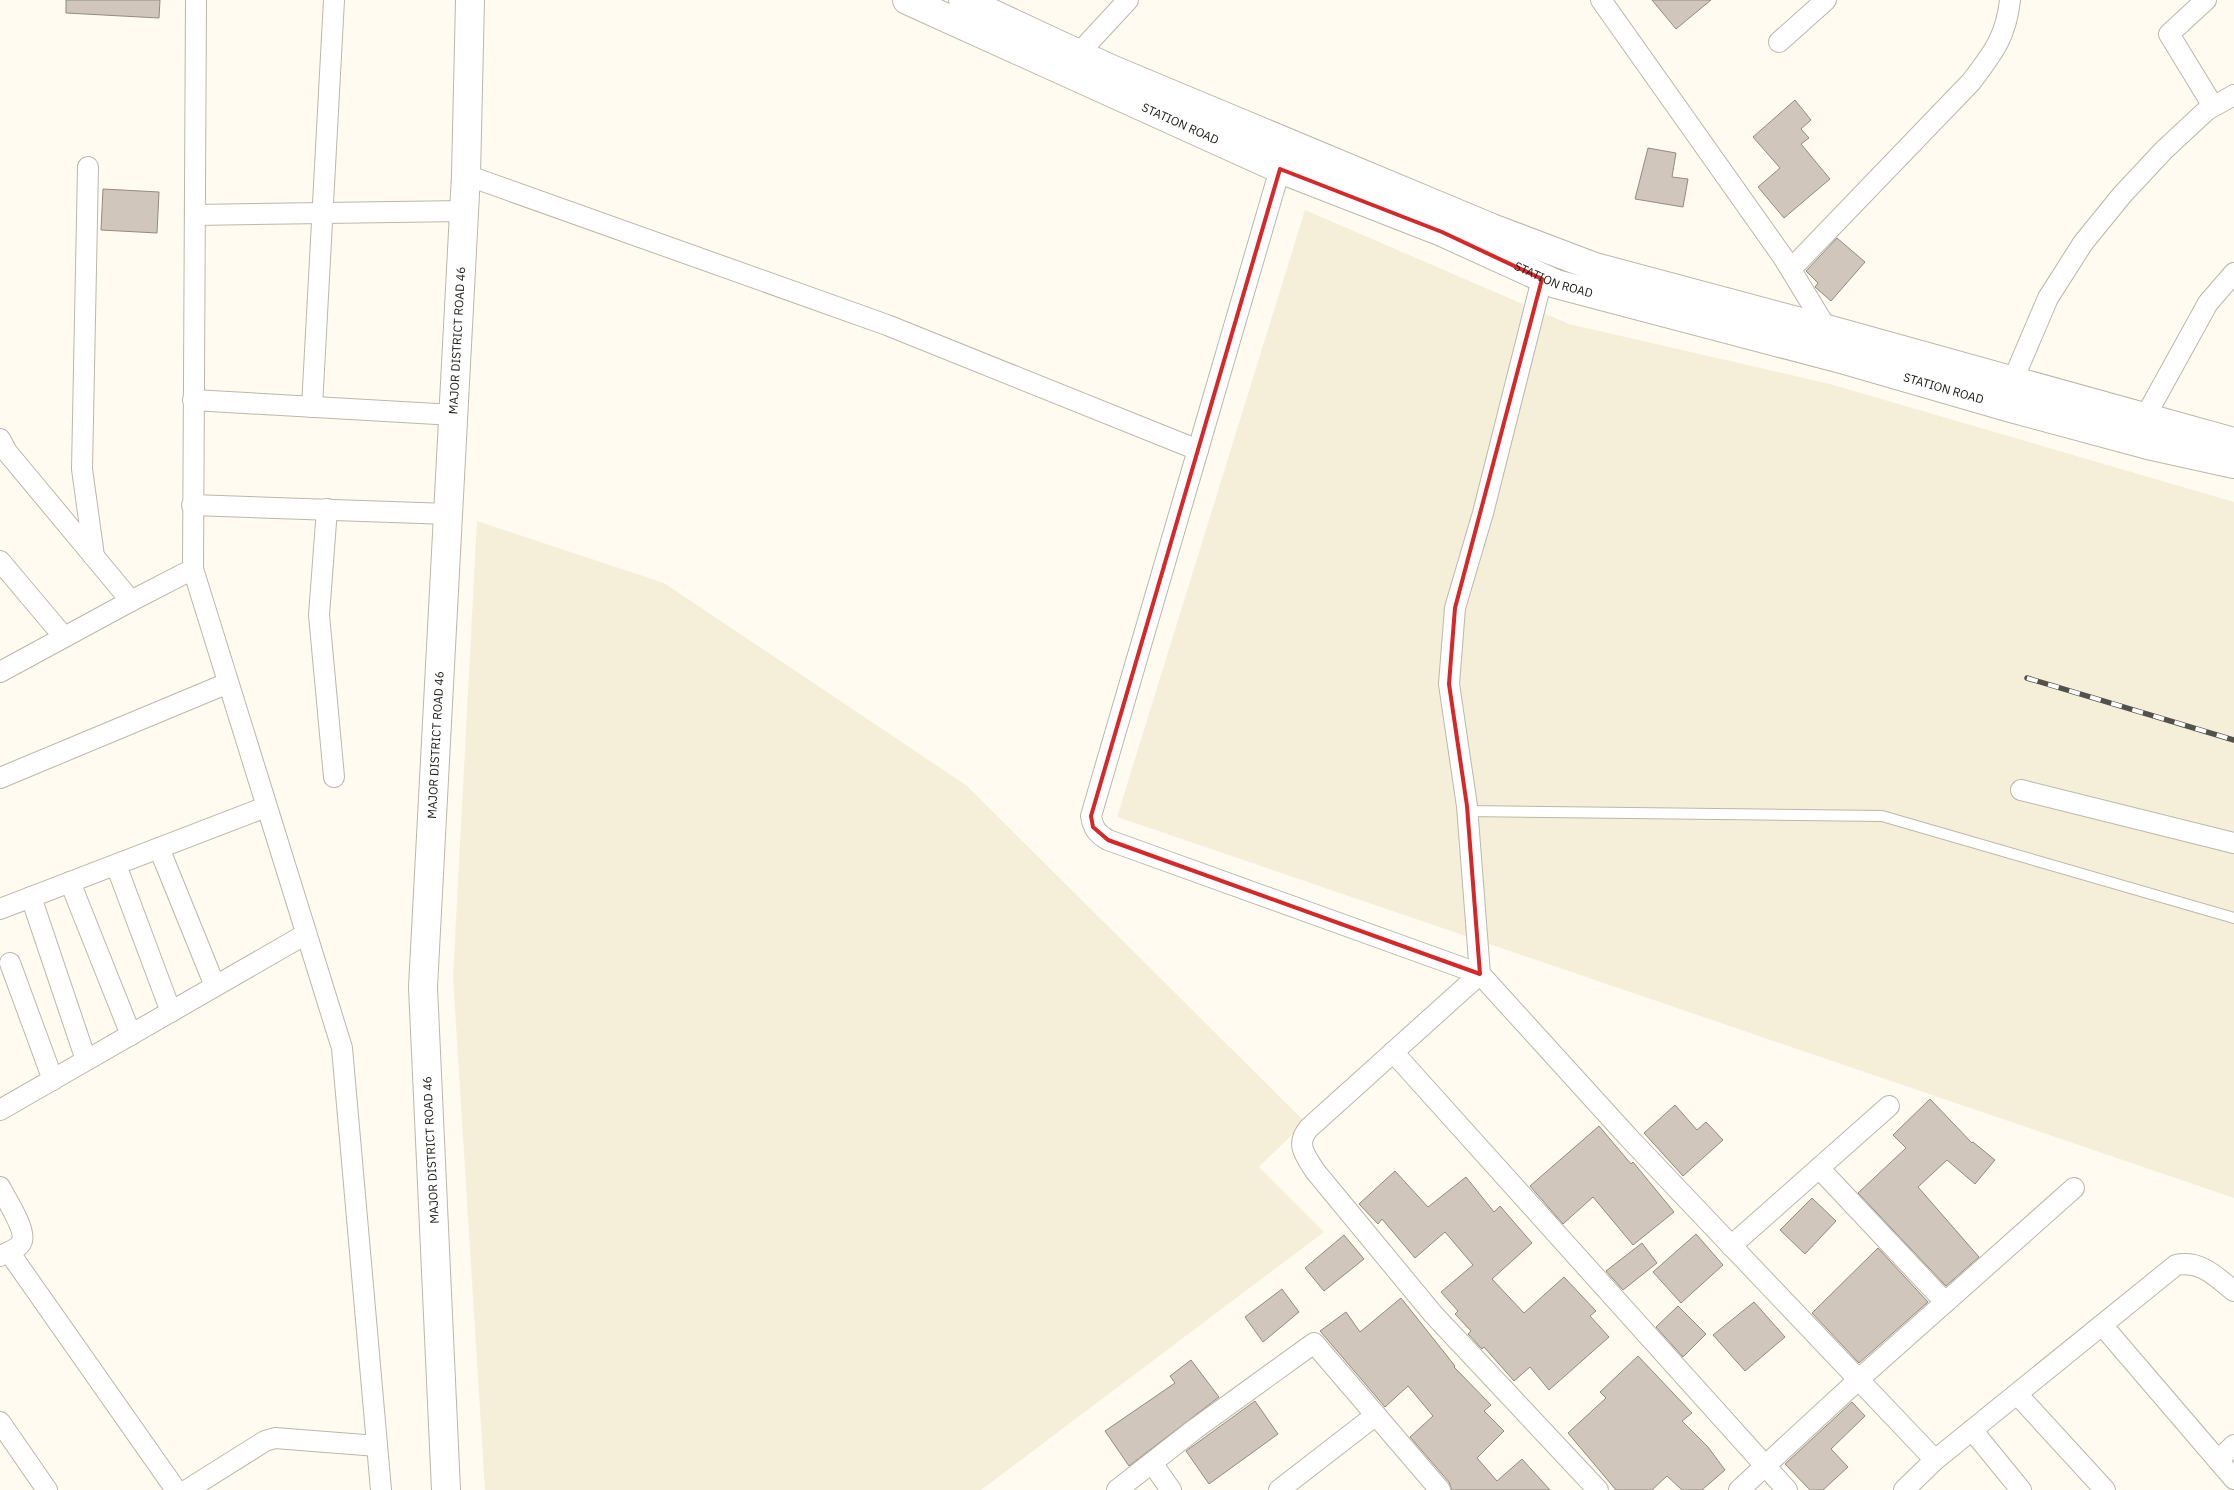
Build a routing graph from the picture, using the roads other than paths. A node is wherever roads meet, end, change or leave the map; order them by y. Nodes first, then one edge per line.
1 (196, 0) edge
2 (334, 0) edge
3 (470, 0) edge
4 (907, 0) edge
5 (963, 0) edge
6 (1128, 0) edge
7 (1601, 0) edge
8 (1826, 0) edge
9 (2010, 0) edge
10 (2206, 0) edge
11 (1779, 42) dead end
12 (1078, 54) junction
13 (2234, 95) edge
14 (2213, 106) junction
15 (88, 167) dead end
16 (1280, 169) junction
17 (466, 175) junction
18 (464, 211) junction
19 (322, 213) junction
20 (195, 215) junction
21 (1792, 269) junction
22 (2234, 273) edge
23 (1542, 279) junction
24 (1827, 329) junction
25 (1845, 360) junction
26 (2013, 380) junction
27 (193, 400) junction
28 (312, 407) junction
29 (454, 416) junction
30 (2146, 417) junction
31 (0, 439) edge
32 (2234, 442) edge
33 (1198, 450) junction
34 (2234, 464) edge
35 (192, 504) junction
36 (327, 509) junction
37 (449, 514) junction
38 (94, 556) junction
39 (0, 561) edge
40 (193, 569) junction
41 (130, 601) junction
42 (64, 637) junction
43 (0, 672) edge
44 (228, 683) junction
45 (334, 776) dead end
46 (0, 778) edge
47 (2021, 790) dead end
48 (266, 807) junction
49 (1467, 811) junction
50 (2234, 843) edge
51 (159, 848) junction
52 (116, 865) junction
53 (70, 882) junction
54 (31, 897) junction
55 (0, 909) edge
56 (2234, 918) edge
57 (306, 934) junction
58 (10, 962) dead end
59 (1480, 974) junction
60 (215, 986) junction
61 (171, 1012) junction
62 (131, 1035) junction
63 (1393, 1052) junction
64 (86, 1060) junction
65 (53, 1080) junction
66 (1889, 1106) dead end
67 (0, 1110) edge
68 (1819, 1168) junction
69 (0, 1187) edge
70 (2074, 1188) dead end
71 (1731, 1246) junction
72 (5, 1254) edge
73 (2234, 1291) edge
74 (1945, 1302) junction
75 (2102, 1325) junction
76 (1858, 1380) junction
77 (2017, 1394) junction
78 (1376, 1415) junction
79 (0, 1422) edge
80 (1972, 1430) junction
81 (2234, 1445) edge
82 (377, 1446) junction
83 (1935, 1460) junction
84 (2218, 1460) junction
85 (1152, 1463) junction
86 (1764, 1467) junction
87 (2234, 1479) edge
88 (47, 1490) edge
89 (176, 1490) edge
90 (187, 1490) edge
91 (381, 1490) edge
92 (446, 1490) edge
93 (1117, 1490) edge
94 (1171, 1490) edge
95 (1279, 1490) edge
96 (1440, 1490) edge
97 (1598, 1490) edge
98 (1739, 1490) edge
99 (1787, 1490) edge
100 (1904, 1490) edge
101 (2021, 1490) edge
102 (2105, 1490) edge

1 - 20 street
2 - 19 street
3 - 17 main road, MAJOR DISTRICT ROAD 46
4 - 16 main road, STATION ROAD
5 - 12 main road, STATION ROAD
6 - 12 street
7 - 21 street
8 - 11 street
9 - 21 street
10 - 14 street
12 - 24 main road, STATION ROAD
13 - 14 street
14 - 26 street
15 - 38 street
16 - 23 main road, STATION ROAD
16 - 33 street
17 - 18 main road, MAJOR DISTRICT ROAD 46
17 - 33 street
18 - 19 street
18 - 29 main road, MAJOR DISTRICT ROAD 46
19 - 20 street
19 - 28 street
20 - 27 street
21 - 24 street
22 - 30 street
23 - 25 main road, STATION ROAD
23 - 49 street
24 - 25 street
24 - 26 main road, STATION ROAD
25 - 34 main road, STATION ROAD
26 - 30 main road, STATION ROAD
27 - 28 street
27 - 35 street
28 - 29 street
29 - 37 main road, MAJOR DISTRICT ROAD 46
30 - 32 main road, STATION ROAD
31 - 38 street
33 - 59 street
35 - 36 street
35 - 40 street
36 - 37 street
36 - 45 street
37 - 92 main road, MAJOR DISTRICT ROAD 46
38 - 41 street
39 - 42 street
40 - 41 street
40 - 44 street
41 - 42 street
42 - 43 street
44 - 46 street
44 - 48 street
47 - 50 street
48 - 51 street
48 - 57 street
49 - 56 lane
49 - 59 street
51 - 52 street
51 - 60 street
52 - 53 street
52 - 61 street
53 - 54 street
53 - 62 street
54 - 55 street
54 - 64 street
57 - 60 street
57 - 82 street
58 - 65 street
59 - 63 street
59 - 71 street
60 - 61 street
61 - 62 street
62 - 64 street
63 - 86 street
63 - 97 street
64 - 65 street
65 - 67 street
66 - 68 street
68 - 71 street
68 - 74 street
69 - 72 street
70 - 74 street
71 - 76 street
72 - 89 street
73 - 75 street
74 - 76 street
75 - 77 street
75 - 84 street
76 - 83 street
76 - 86 street
77 - 80 street
77 - 102 street
78 - 85 street
78 - 95 street
78 - 96 street
79 - 88 street
80 - 83 street
80 - 101 street
81 - 84 street
82 - 90 street
82 - 91 street
83 - 100 street
84 - 87 street
85 - 93 street
85 - 94 street
86 - 98 street
86 - 99 street

